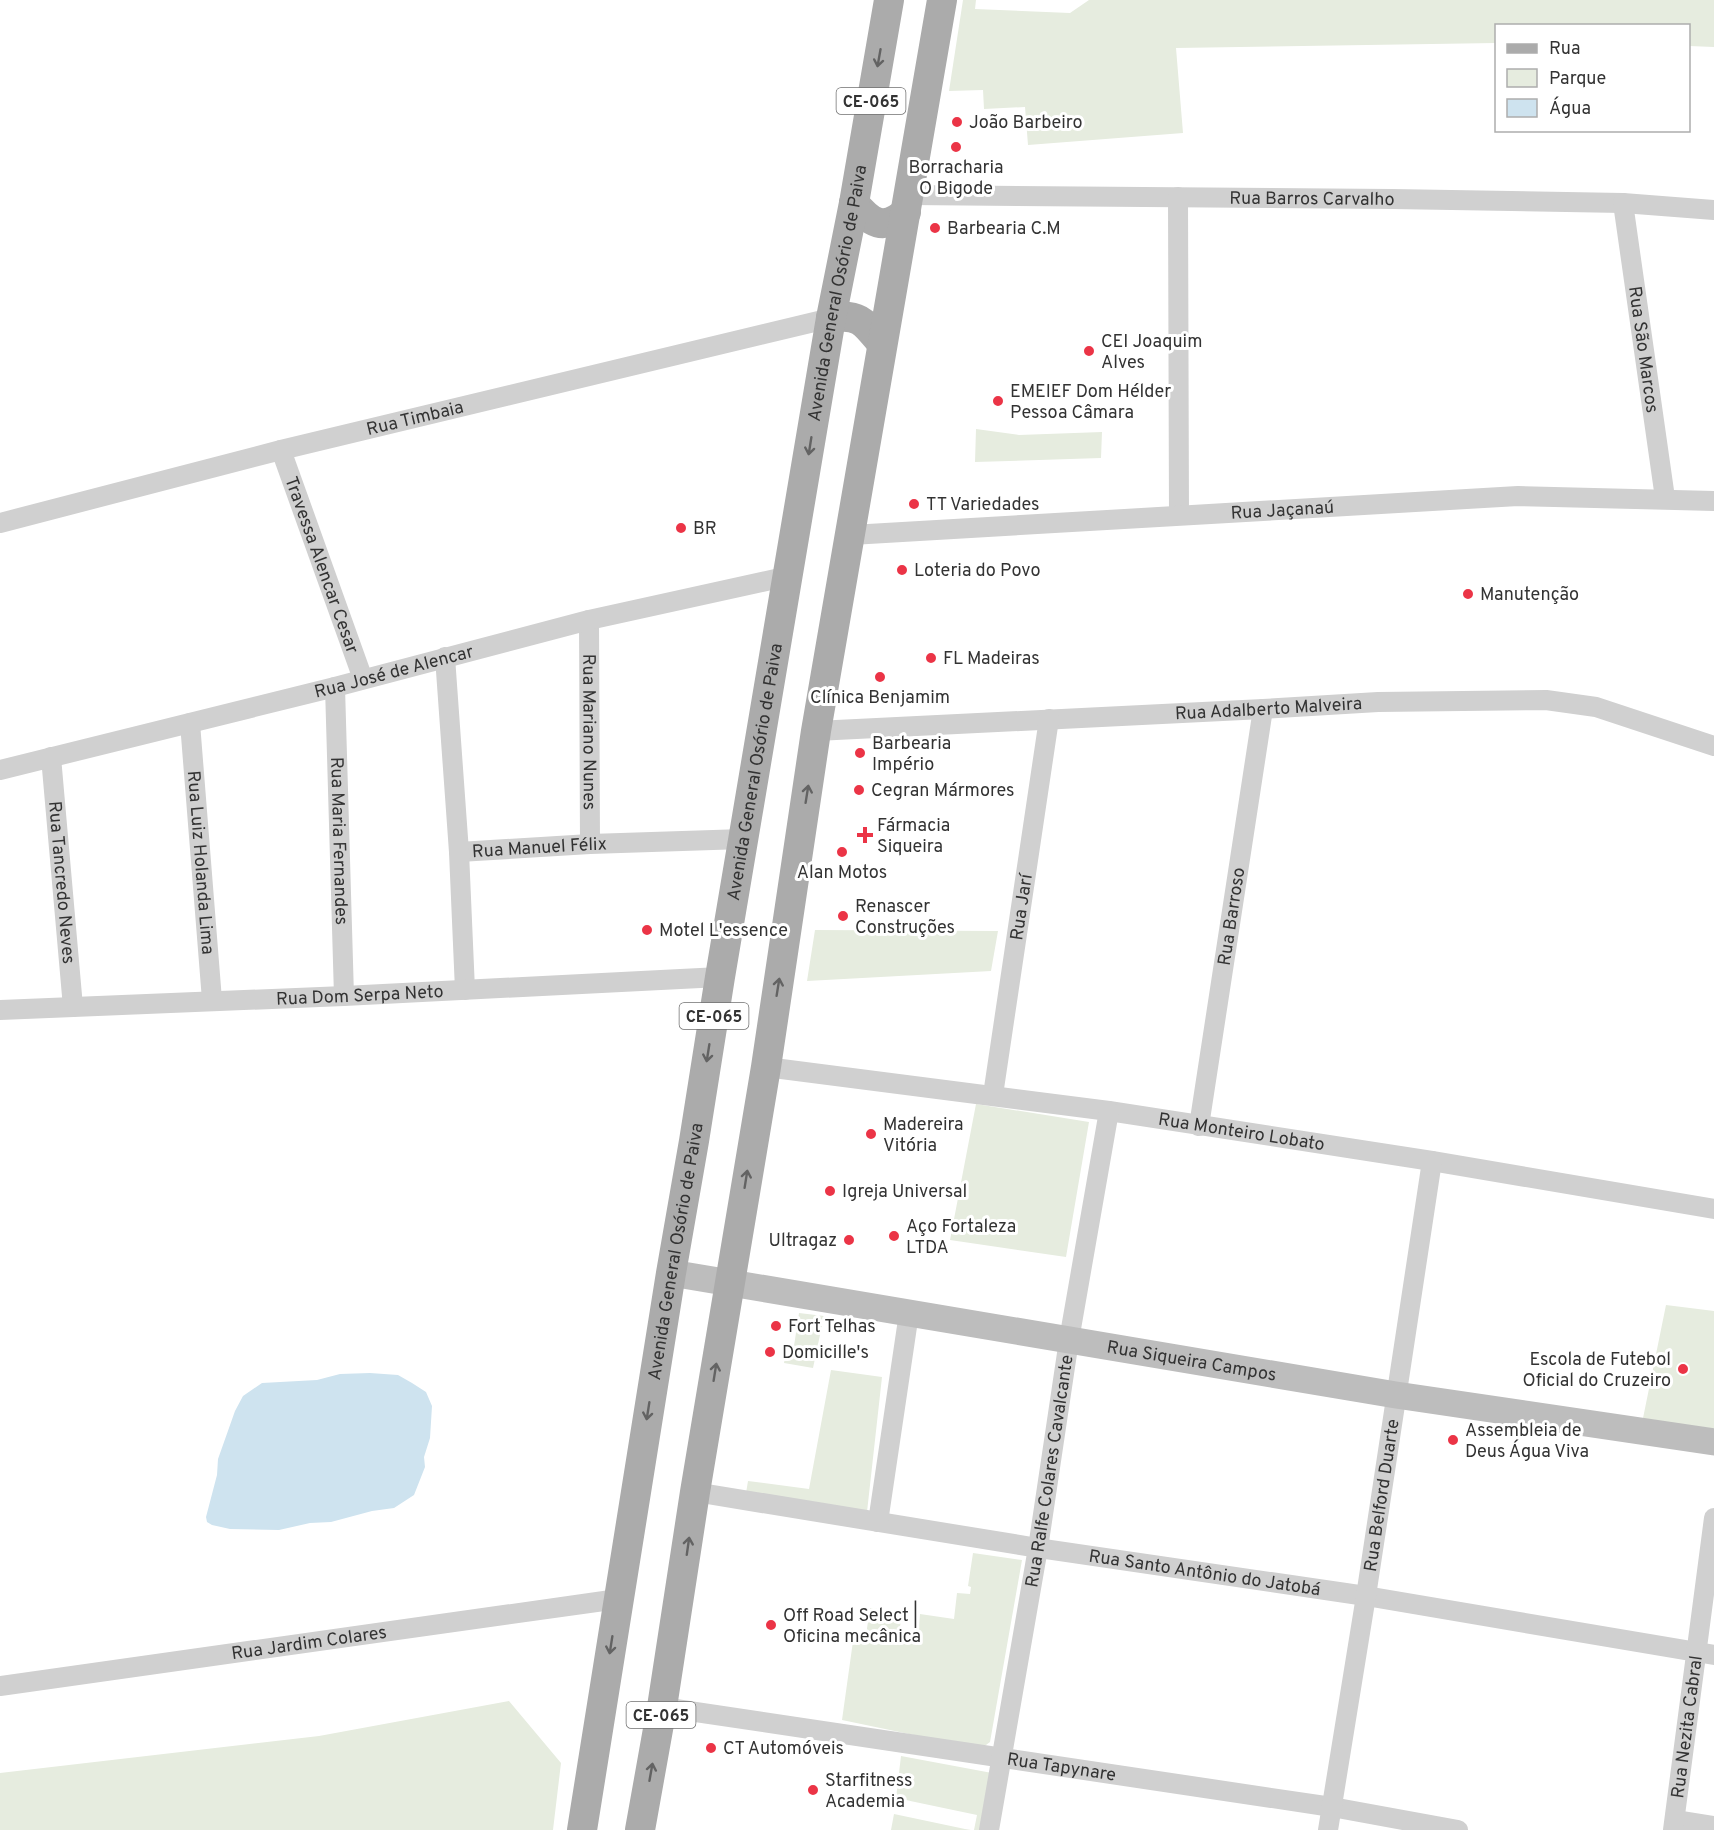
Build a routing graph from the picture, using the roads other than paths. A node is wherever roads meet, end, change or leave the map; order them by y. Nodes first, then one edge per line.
1 (889, 0) edge
2 (942, 0) edge
3 (1178, 197) junction
4 (854, 203) junction
5 (1623, 203) junction
6 (908, 204) junction
7 (1714, 210) edge
8 (831, 318) junction
9 (882, 344) junction
10 (281, 450) junction
11 (1665, 498) junction
12 (1714, 501) edge
13 (1179, 515) junction
14 (0, 523) edge
15 (851, 535) junction
16 (789, 576) junction
17 (588, 620) junction
18 (445, 657) junction
19 (363, 679) junction
20 (335, 687) junction
21 (1263, 710) junction
22 (1049, 719) junction
23 (190, 723) junction
24 (816, 731) junction
25 (1714, 746) edge
26 (51, 758) junction
27 (0, 770) edge
28 (744, 839) junction
29 (590, 844) junction
30 (459, 852) junction
31 (720, 977) junction
32 (465, 990) junction
33 (344, 996) junction
34 (212, 1000) junction
35 (73, 1007) junction
36 (0, 1010) edge
37 (766, 1067) junction
38 (993, 1095) junction
39 (1109, 1111) junction
40 (1199, 1126) junction
41 (1432, 1161) junction
42 (1714, 1209) edge
43 (671, 1273) junction
44 (730, 1283) junction
45 (909, 1313) junction
46 (1069, 1340) junction
47 (1396, 1395) junction
48 (1714, 1442) edge
49 (695, 1492) junction
50 (1714, 1518) edge
51 (878, 1522) junction
52 (1038, 1548) junction
53 (1366, 1596) junction
54 (618, 1599) junction
55 (1705, 1654) edge
56 (0, 1686) edge
57 (662, 1707) junction
58 (1000, 1758) junction
59 (1332, 1807) junction
60 (1674, 1825) edge
61 (1714, 1826) edge
62 (582, 1830) edge
63 (640, 1830) edge
64 (989, 1830) edge
65 (1328, 1830) edge
66 (1458, 1830) edge

1 -> 4 main road, Avenida General Osório de Paiva / CE-065
2 - 6 main road, CE-065
3 - 5 street, Rua Barros Carvalho
3 - 6 street, Rua Barros Carvalho
3 - 13 street
4 - 6 main road
4 - 8 main road, Avenida General Osório de Paiva / CE-065
5 - 7 street, Rua Barros Carvalho
5 - 11 street, Rua São Marcos
6 - 9 main road, CE-065
8 - 9 main road
8 - 10 street, Rua Timbaia
8 -> 16 main road, Avenida General Osório de Paiva / CE-065
9 - 15 main road, CE-065
10 - 14 street, Rua Timbaia
10 - 19 street, Travessa Alencar Cesar
11 - 12 street, Rua Jaçanaú
11 - 13 street, Rua Jaçanaú
13 - 15 street, Rua Jaçanaú
15 - 24 main road, CE-065
16 - 17 street, Rua José de Alencar
16 - 28 main road, Avenida General Osório de Paiva / CE-065
17 - 18 street, Rua José de Alencar
17 - 29 street, Rua Mariano Nunes
18 - 19 street, Rua José de Alencar
18 - 30 street, Rua Manuel Félix
19 - 20 street, Rua José de Alencar
20 - 23 street, Rua José de Alencar
20 - 33 street, Rua Maria Fernandes
21 - 22 street, Rua Adalberto Malveira
21 - 25 street, Rua Adalberto Malveira
21 - 40 street, Rua Barroso
22 - 24 street, Rua Adalberto Malveira
22 - 38 street, Rua Jarí
23 - 26 street, Rua José de Alencar
23 - 34 street, Rua Luiz Holanda Lima
37 -> 24 main road, CE-065
26 - 27 street, Rua José de Alencar
26 - 35 street, Rua Tancredo Neves
28 - 29 street, Rua Manuel Félix
28 - 31 main road, Avenida General Osório de Paiva / CE-065
29 - 30 street, Rua Manuel Félix
30 - 32 street
31 - 32 street, Rua Dom Serpa Neto
31 -> 43 main road, Avenida General Osório de Paiva / CE-065
32 - 33 street, Rua Dom Serpa Neto
33 - 34 street, Rua Dom Serpa Neto
34 - 35 street, Rua Dom Serpa Neto
35 - 36 street, Rua Dom Serpa Neto
37 - 38 street, Rua Monteiro Lobato
44 -> 37 main road, CE-065
38 - 39 street, Rua Monteiro Lobato
39 - 40 street, Rua Monteiro Lobato
39 - 46 street, Rua Ralfe Colares Cavalcante
40 - 41 street, Rua Monteiro Lobato
41 - 42 street, Rua Monteiro Lobato
41 - 47 street, Rua Belford Duarte
43 - 44 street, Rua Siqueira Campos
43 -> 54 main road, Avenida General Osório de Paiva / CE-065
44 - 45 street, Rua Siqueira Campos
49 -> 44 main road, CE-065
45 - 46 street, Rua Siqueira Campos
45 - 51 street
46 - 47 street, Rua Siqueira Campos
46 - 52 street, Rua Ralfe Colares Cavalcante
47 - 48 street, Rua Siqueira Campos
47 - 53 street, Rua Belford Duarte
49 - 51 street, Rua Santo Antônio do Jatobá
57 -> 49 main road, CE-065
50 - 55 street, Rua Nezita Cabral
51 - 52 street, Rua Santo Antônio do Jatobá
52 - 53 street, Rua Santo Antônio do Jatobá
52 - 58 street, Rua Ralfe Colares Cavalcante
53 - 55 street, Rua Santo Antônio do Jatobá
53 - 59 street, Rua Belford Duarte
54 - 56 street, Rua Jardim Colares
54 -> 62 main road, Avenida General Osório de Paiva / CE-065
55 - 60 street, Rua Nezita Cabral
57 - 58 street, Rua Tapynare
63 -> 57 main road, CE-065
58 - 59 street, Rua Tapynare
58 - 64 street, Rua Ralfe Colares Cavalcante
59 - 65 street, Rua Belford Duarte
59 - 66 street, Rua Tapynare
60 - 61 street

